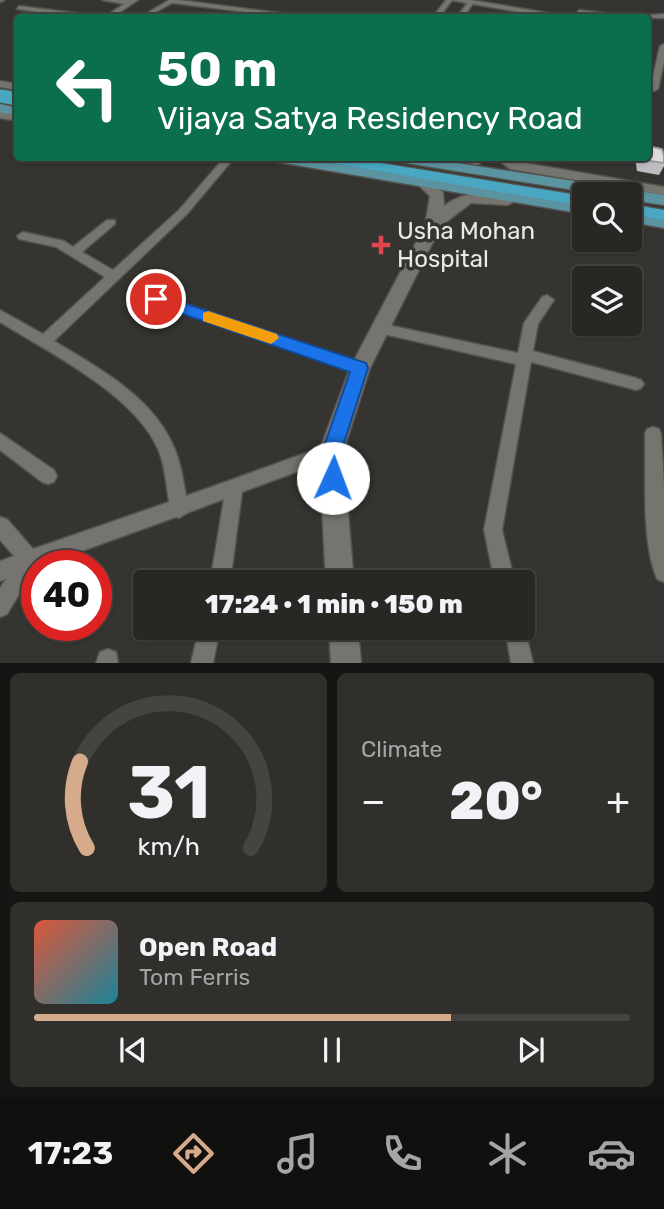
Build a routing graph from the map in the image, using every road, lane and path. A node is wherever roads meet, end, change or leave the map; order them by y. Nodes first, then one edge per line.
1 (105, 0) edge
2 (449, 0) edge
3 (454, 0) edge
4 (133, 1) edge
5 (172, 1) edge
6 (206, 2) edge
7 (471, 2) junction
8 (496, 3) edge
9 (249, 4) edge
10 (19, 8) dead end
11 (194, 11) dead end
12 (152, 12) dead end
13 (68, 14) edge
14 (112, 14) edge
15 (269, 14) edge
16 (438, 14) edge
17 (462, 14) edge
18 (565, 14) edge
19 (664, 46) edge
20 (655, 89) edge
21 (226, 161) edge
22 (297, 161) edge
23 (344, 161) edge
24 (389, 161) edge
25 (418, 161) edge
26 (505, 161) edge
27 (421, 181) junction
28 (572, 187) edge
29 (572, 190) edge
30 (664, 191) edge
31 (642, 197) edge
32 (572, 199) edge
33 (642, 200) edge
34 (664, 200) edge
35 (664, 206) edge
36 (572, 210) edge
37 (572, 210) edge
38 (642, 211) edge
39 (664, 215) edge
40 (642, 221) edge
41 (111, 222) dead end
42 (433, 225) junction
43 (664, 225) edge
44 (23, 236) dead end
45 (74, 252) junction
46 (114, 277) junction
47 (156, 299) dead end
48 (547, 300) dead end
49 (0, 315) edge
50 (379, 328) junction
51 (43, 343) junction
52 (524, 358) junction
53 (360, 368) junction
54 (636, 384) dead end
55 (653, 434) dead end
56 (0, 440) edge
57 (331, 452) junction
58 (48, 475) dead end
59 (234, 489) junction
60 (180, 509) junction
61 (0, 526) edge
62 (21, 550) edge
63 (56, 550) edge
64 (21, 562) edge
65 (222, 570) edge
66 (339, 570) edge
67 (502, 570) edge
68 (0, 571) edge
69 (21, 572) edge
70 (664, 572) edge
71 (0, 607) edge
72 (207, 640) edge
73 (344, 640) edge
74 (517, 640) edge
75 (202, 663) edge
76 (346, 663) edge
77 (522, 663) edge

1 - 4 street
2 - 16 street
3 - 7 street
4 - 14 street
5 - 6 street
5 - 12 street
6 - 9 street
6 - 11 street
7 - 8 street
7 - 17 street
8 - 18 street
9 - 15 street
10 - 13 street
19 - 20 street
21 - 46 street
22 - 27 main road
23 - 32 highway
24 - 29 highway
25 - 28 main road
26 - 30 street
27 - 36 main road
27 - 42 street
31 - 34 main road
33 - 35 highway
37 - 42 street
38 - 39 highway
40 - 43 main road
41 - 45 street
42 - 50 street
44 - 45 street
45 - 46 street
46 - 51 street
47 - 53 street
48 - 52 street
49 - 51 street
50 - 52 street
50 - 53 street
51 - 60 street
52 - 54 street
52 - 67 street
53 - 57 street
55 - 70 street
56 - 58 street
57 - 59 street
57 - 66 street
59 - 60 street
59 - 65 street
60 - 63 street
61 - 62 street
64 - 68 street
69 - 71 street
72 - 75 street
73 - 76 street
74 - 77 street

